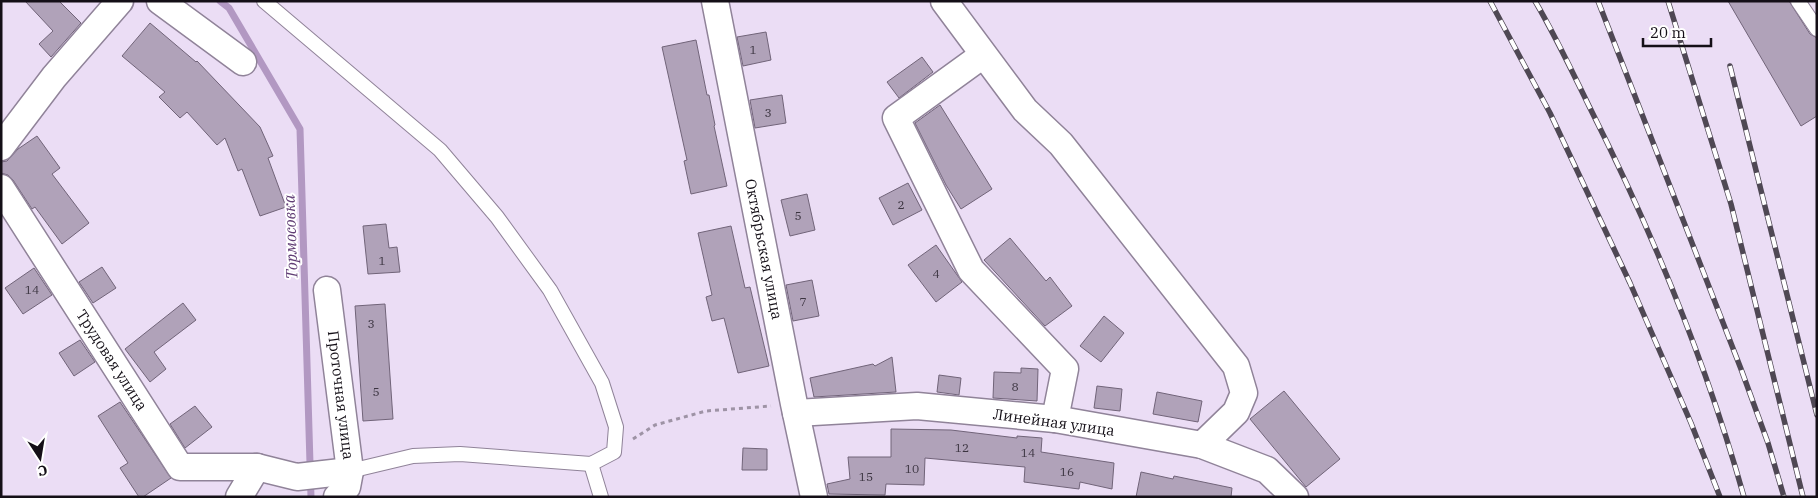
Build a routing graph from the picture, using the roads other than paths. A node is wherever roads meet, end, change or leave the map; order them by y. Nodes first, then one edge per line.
1 (120, 1) edge
2 (160, 1) edge
3 (264, 1) edge
4 (716, 1) edge
5 (944, 1) edge
6 (1798, 1) edge
7 (1817, 29) edge
8 (983, 55) junction
9 (243, 62) dead end
10 (1, 147) edge
11 (1, 188) edge
12 (327, 290) dead end
13 (795, 409) junction
14 (1055, 419) junction
15 (1202, 445) junction
16 (591, 464) junction
17 (257, 467) junction
18 (350, 471) junction
19 (297, 487) edge
20 (239, 497) edge
21 (338, 497) edge
22 (601, 497) edge
23 (814, 497) edge
24 (1295, 497) edge

1 - 10 street
2 - 9 street
3 - 16 lane
4 - 13 street, Октябрьская улица
5 - 8 street
6 - 7 lane
8 - 14 street
8 - 15 street
11 - 17 street, Трудовая улица
12 - 18 street, Проточная улица
13 - 14 street, Линейная улица
13 - 23 street, Октябрьская улица
14 - 15 street, Линейная улица
15 - 24 street, Линейная улица
16 - 18 lane
16 - 22 lane
17 - 19 street
17 - 20 street
18 - 19 street
18 - 21 street, Проточная улица

